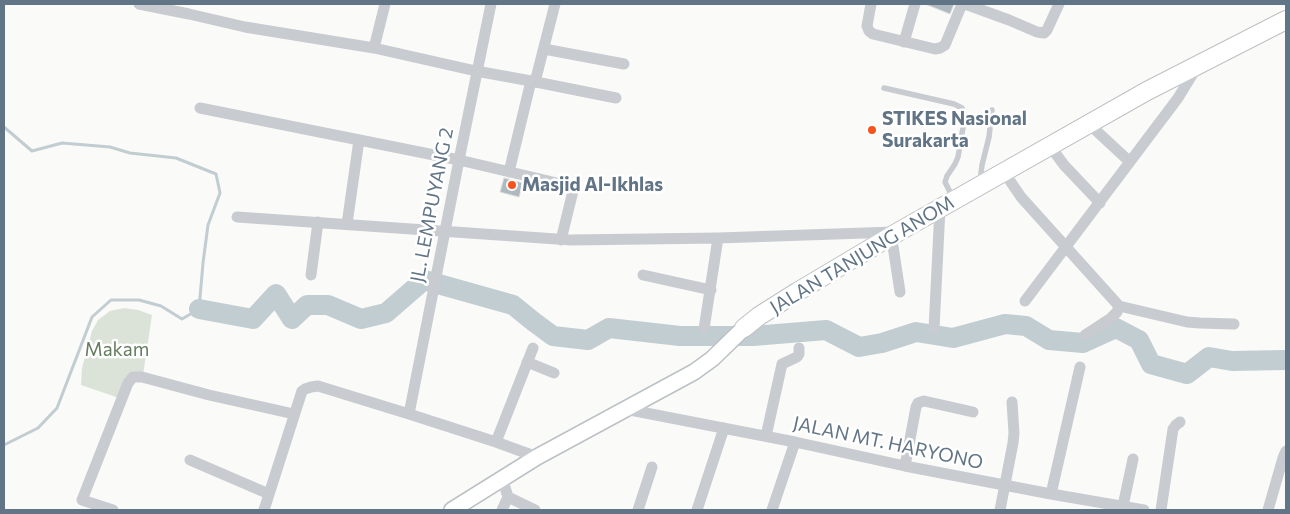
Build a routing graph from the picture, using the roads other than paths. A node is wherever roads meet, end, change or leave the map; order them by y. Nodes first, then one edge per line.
1 (139, 4) edge
2 (384, 4) edge
3 (491, 4) edge
4 (555, 4) edge
5 (871, 4) edge
6 (915, 4) edge
7 (963, 4) edge
8 (1059, 4) edge
9 (1286, 20) edge
10 (904, 42) junction
11 (374, 48) junction
12 (544, 48) junction
13 (624, 64) dead end
14 (1198, 65) junction
15 (476, 71) junction
16 (533, 81) junction
17 (884, 88) dead end
18 (616, 98) dead end
19 (200, 108) dead end
20 (992, 110) dead end
21 (1089, 124) junction
22 (359, 140) junction
23 (1050, 146) junction
24 (459, 160) junction
25 (1130, 162) junction
26 (509, 172) junction
27 (1004, 172) junction
28 (979, 186) junction
29 (1100, 203) junction
30 (947, 204) junction
31 (237, 217) dead end
32 (318, 222) junction
33 (347, 224) junction
34 (445, 232) junction
35 (894, 234) junction
36 (718, 238) junction
37 (561, 240) junction
38 (1065, 247) junction
39 (311, 275) dead end
40 (643, 275) dead end
41 (711, 290) junction
42 (900, 292) dead end
43 (1025, 301) dead end
44 (1119, 306) junction
45 (1234, 324) dead end
46 (744, 328) joint
47 (704, 329) dead end
48 (934, 329) dead end
49 (1085, 335) dead end
50 (532, 348) dead end
51 (799, 348) dead end
52 (527, 362) junction
53 (1080, 367) dead end
54 (554, 373) dead end
55 (1012, 402) dead end
56 (625, 409) junction
57 (973, 412) dead end
58 (294, 414) junction
59 (410, 414) junction
60 (1180, 422) dead end
61 (724, 428) junction
62 (766, 436) junction
63 (496, 442) junction
64 (795, 442) junction
65 (1286, 451) edge
66 (537, 457) junction
67 (1133, 459) dead end
68 (190, 460) dead end
69 (905, 466) junction
70 (652, 467) dead end
71 (502, 478) junction
72 (1005, 485) junction
73 (269, 494) junction
74 (1051, 494) junction
75 (508, 497) junction
76 (1081, 505) edge
77 (1123, 506) junction
78 (113, 510) edge
79 (264, 510) edge
80 (452, 510) edge
81 (502, 510) edge
82 (534, 510) edge
83 (638, 510) edge
84 (697, 510) edge
85 (772, 510) edge
86 (1000, 510) edge
87 (1144, 510) edge
88 (1161, 510) edge
89 (1268, 510) edge

1 - 11 street
2 - 11 street
3 - 15 street, JL. LEMPUYANG 2
4 - 12 street
5 - 10 street
6 - 10 street
7 - 8 street
7 - 10 street
9 - 14 main road, JALAN TANJUNG ANOM
11 - 15 street
12 - 13 street
12 - 16 street
14 - 21 main road, JALAN TANJUNG ANOM
14 - 25 street
15 - 16 street
15 - 24 street, JL. LEMPUYANG 2
16 - 18 street
16 - 26 street
17 - 30 lane
19 - 22 street
20 - 28 lane
21 - 23 main road, JALAN TANJUNG ANOM
21 - 25 street
22 - 24 street
22 - 33 street
23 - 27 main road, JALAN TANJUNG ANOM
23 - 29 street
24 - 26 street
24 - 34 street, JL. LEMPUYANG 2
25 - 29 street
26 - 37 street
27 - 28 main road, JALAN TANJUNG ANOM
27 - 38 street
28 - 30 main road, JALAN TANJUNG ANOM
29 - 38 street
30 - 35 main road, JALAN TANJUNG ANOM
30 - 48 street
31 - 32 street
32 - 33 street
32 - 39 street
33 - 34 street
34 - 37 street
34 - 59 street, JL. LEMPUYANG 2
35 - 36 street
35 - 42 street
35 - 46 main road, JALAN TANJUNG ANOM
36 - 37 street
36 - 41 street
38 - 43 street
38 - 44 street
40 - 41 street
41 - 47 street
44 - 45 street
44 - 49 street
46 - 56 main road, JALAN TANJUNG ANOM
50 - 52 street
51 - 62 street
52 - 54 street
52 - 63 street
53 - 74 street
55 - 72 street
56 - 61 street, JALAN MT. HARYONO
56 - 66 main road, JALAN TANJUNG ANOM
57 - 69 street
58 - 59 street
58 - 73 street
58 - 78 street
59 - 63 street
60 - 88 street
61 - 62 street, JALAN MT. HARYONO
61 - 84 street
62 - 64 street, JALAN MT. HARYONO
63 - 66 street
64 - 69 street, JALAN MT. HARYONO
64 - 85 street
65 - 89 street
66 - 71 main road, JALAN TANJUNG ANOM
67 - 77 street
68 - 73 street
69 - 72 street, JALAN MT. HARYONO
70 - 83 street
71 - 75 street
71 - 80 main road, JALAN TANJUNG ANOM
72 - 74 street, JALAN MT. HARYONO
72 - 86 street
73 - 79 street
74 - 76 street, JALAN MT. HARYONO
75 - 81 street
75 - 82 street
76 - 77 street, JALAN MT. HARYONO
77 - 87 street, JALAN MT. HARYONO

